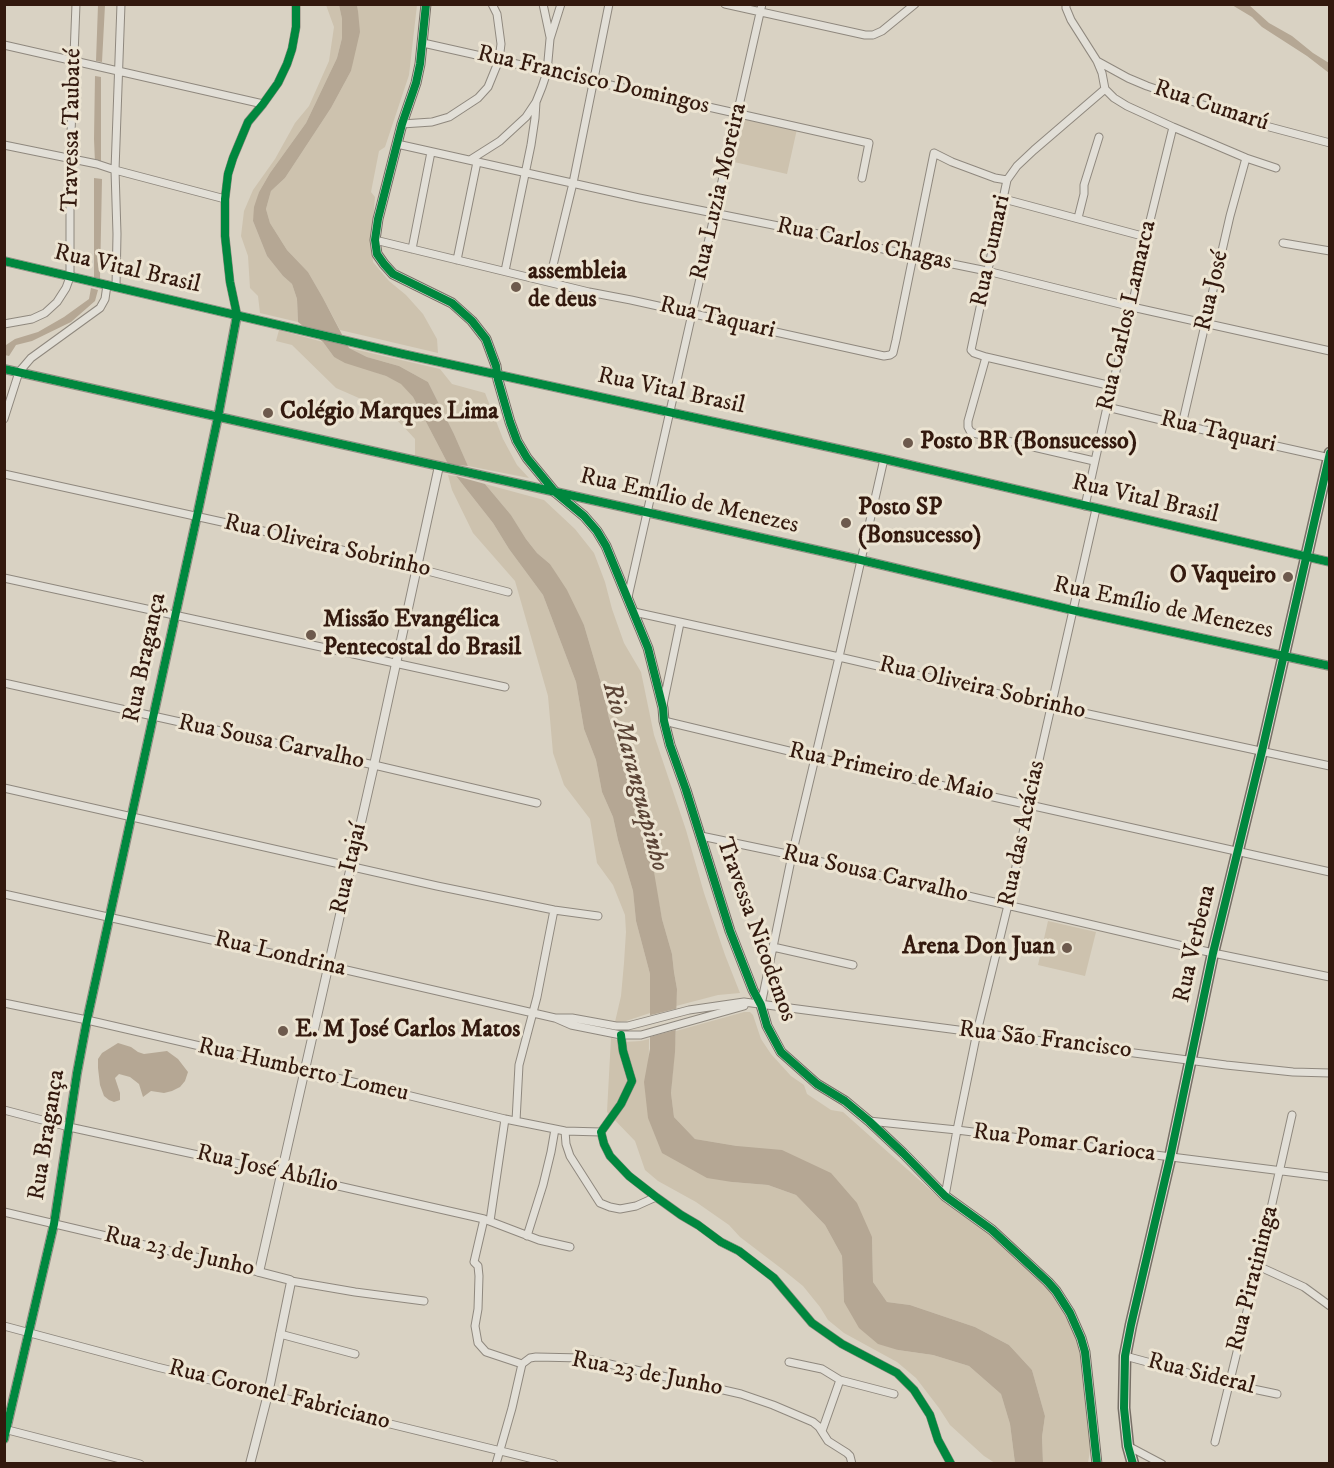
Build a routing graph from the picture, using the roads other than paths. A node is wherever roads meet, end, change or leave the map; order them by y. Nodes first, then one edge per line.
1 (76, 4) edge
2 (121, 4) edge
3 (296, 4) edge
4 (426, 4) edge
5 (492, 4) edge
6 (543, 4) edge
7 (561, 4) edge
8 (609, 4) edge
9 (725, 4) edge
10 (915, 4) edge
11 (1066, 4) edge
12 (761, 9) edge
13 (550, 39) junction
14 (423, 43) junction
15 (4, 45) edge
16 (499, 60) junction
17 (1097, 61) junction
18 (75, 62) junction
19 (118, 71) junction
20 (546, 72) junction
21 (593, 82) junction
22 (1105, 89) junction
23 (536, 102) junction
24 (263, 104) junction
25 (738, 114) junction
26 (402, 124) junction
27 (1173, 127) junction
28 (1100, 137) dead end
29 (1329, 143) edge
30 (397, 144) junction
31 (4, 145) edge
32 (431, 152) junction
33 (1246, 158) junction
34 (70, 159) junction
35 (474, 161) junction
36 (1276, 168) dead end
37 (115, 170) junction
38 (525, 173) junction
39 (862, 178) dead end
40 (1007, 180) junction
41 (573, 183) junction
42 (225, 199) junction
43 (1004, 199) junction
44 (715, 213) junction
45 (1078, 218) junction
46 (1146, 237) junction
47 (375, 240) junction
48 (1283, 243) dead end
49 (411, 249) junction
50 (1329, 251) edge
51 (914, 256) junction
52 (457, 260) junction
53 (4, 261) edge
54 (505, 271) junction
55 (987, 271) junction
56 (70, 277) junction
57 (549, 282) junction
58 (112, 286) junction
59 (1132, 307) junction
60 (693, 314) junction
61 (237, 315) junction
62 (4, 324) edge
63 (1206, 324) junction
64 (1329, 351) edge
65 (986, 357) junction
66 (4, 369) edge
67 (19, 372) junction
68 (497, 374) junction
69 (1112, 386) junction
70 (1107, 407) junction
71 (670, 412) junction
72 (218, 417) junction
73 (4, 419) edge
74 (1182, 425) junction
75 (1329, 456) edge
76 (884, 459) junction
77 (1094, 461) junction
78 (439, 466) junction
79 (4, 474) edge
80 (555, 492) junction
81 (1085, 506) junction
82 (1096, 508) junction
83 (647, 512) junction
84 (197, 516) junction
85 (1306, 556) junction
86 (861, 560) junction
87 (1329, 562) edge
88 (416, 568) junction
89 (4, 578) edge
90 (508, 592) dead end
91 (628, 597) junction
92 (1072, 610) junction
93 (634, 612) junction
94 (174, 616) junction
95 (680, 622) junction
96 (1283, 655) junction
97 (839, 657) junction
98 (396, 664) junction
99 (1329, 666) edge
100 (4, 683) edge
101 (505, 687) dead end
102 (1051, 706) junction
103 (663, 708) junction
104 (153, 717) junction
105 (664, 721) junction
106 (1262, 751) junction
107 (814, 757) junction
108 (374, 765) junction
109 (1329, 766) edge
110 (4, 788) edge
111 (537, 803) dead end
112 (1029, 804) junction
113 (131, 817) junction
114 (700, 836) junction
115 (1237, 852) junction
116 (792, 855) junction
117 (351, 866) junction
118 (1329, 872) edge
119 (4, 894) edge
120 (1008, 905) junction
121 (554, 910) junction
122 (598, 916) dead end
123 (109, 917) junction
124 (773, 947) junction
125 (1213, 953) junction
126 (853, 965) dead end
127 (329, 966) junction
128 (1329, 977) edge
129 (4, 1003) edge
130 (761, 1005) junction
131 (532, 1014) junction
132 (555, 1018) junction
133 (87, 1020) junction
134 (977, 1032) junction
135 (621, 1035) junction
136 (1190, 1059) junction
137 (304, 1070) junction
138 (1329, 1073) edge
139 (4, 1110) edge
140 (1292, 1115) dead end
141 (505, 1119) junction
142 (516, 1121) junction
143 (869, 1121) junction
144 (69, 1127) junction
145 (555, 1129) junction
146 (957, 1130) junction
147 (565, 1131) junction
148 (601, 1132) junction
149 (1170, 1158) junction
150 (1280, 1170) junction
151 (281, 1173) junction
152 (1329, 1177) edge
153 (945, 1196) junction
154 (656, 1197) junction
155 (4, 1212) edge
156 (487, 1220) junction
157 (54, 1224) junction
158 (527, 1236) junction
159 (570, 1247) dead end
160 (1258, 1266) junction
161 (259, 1272) junction
162 (291, 1281) junction
163 (424, 1301) dead end
164 (1329, 1306) edge
165 (4, 1326) edge
166 (30, 1332) junction
167 (280, 1334) junction
168 (355, 1354) dead end
169 (1125, 1356) junction
170 (789, 1362) dead end
171 (522, 1364) junction
172 (840, 1380) junction
173 (1228, 1384) junction
174 (268, 1394) junction
175 (894, 1394) dead end
176 (1277, 1394) dead end
177 (822, 1431) junction
178 (5, 1432) edge
179 (1215, 1442) dead end
180 (1128, 1446) junction
181 (500, 1450) junction
182 (140, 1464) edge
183 (250, 1464) edge
184 (496, 1464) edge
185 (554, 1464) edge
186 (852, 1464) edge
187 (951, 1464) edge
188 (1097, 1464) edge
189 (1134, 1464) edge
190 (1161, 1464) edge

1 - 18 street, Travessa Taubaté
2 - 19 street
3 - 24 street, Rua Bragança
4 - 14 main road
5 - 16 street
6 - 13 street
7 - 13 street
8 - 21 street
9 - 12 street
10 - 12 street
11 - 17 street
12 - 25 street, Rua Luzia Moreira
13 - 20 street
14 - 16 street, Rua Francisco Domingos
14 - 26 main road
15 - 18 street
16 - 20 street, Rua Francisco Domingos
16 - 26 street
17 - 22 street
17 - 29 street, Rua Cumarú
18 - 19 street
18 - 34 street, Travessa Taubaté
19 - 24 street
19 - 37 street
20 - 21 street, Rua Francisco Domingos
20 - 23 street
21 - 25 street, Rua Francisco Domingos
21 - 41 street
22 - 27 street
22 - 40 street, Rua Cumari
23 - 35 street
23 - 38 street
24 - 42 street, Rua Bragança
25 - 39 street, Rua Francisco Domingos
25 - 44 street, Rua Luzia Moreira
26 - 30 main road
27 - 33 street
27 - 46 street, Rua Carlos Lamarca
28 - 45 street
30 - 32 street, Rua Carlos Chagas
30 - 47 main road
31 - 34 street
32 - 35 street, Rua Carlos Chagas
32 - 49 street
33 - 36 street
33 - 63 street, Rua José
34 - 37 street
34 - 56 street, Travessa Taubaté
35 - 38 street, Rua Carlos Chagas
35 - 52 street
37 - 42 street
37 - 58 street
38 - 41 street, Rua Carlos Chagas
38 - 54 street
40 - 43 street, Rua Cumari
40 - 51 street
41 - 44 street, Rua Carlos Chagas
41 - 57 street
42 - 61 street, Rua Bragança
43 - 45 street
43 - 55 street, Rua Cumari
44 - 51 street, Rua Carlos Chagas
44 - 60 street, Rua Luzia Moreira
45 - 46 street
46 - 59 street, Rua Carlos Lamarca
47 - 49 street, Rua Taquari
47 - 68 main road, Travessa Nicodemos
48 - 50 street
49 - 52 street, Rua Taquari
51 - 55 street, Rua Carlos Chagas
51 - 60 street, Rua Taquari
52 - 54 street, Rua Taquari
53 - 56 street, Rua Vital Brasil
54 - 57 street, Rua Taquari
55 - 59 street, Rua Carlos Chagas
55 - 65 street, Rua Cumari
56 - 58 street, Rua Vital Brasil
56 - 62 street, Travessa Taubaté
57 - 60 street, Rua Taquari
58 - 61 street, Rua Vital Brasil
58 - 67 street
59 - 63 street, Rua Carlos Chagas
59 - 69 street, Rua Carlos Lamarca
60 - 71 street, Rua Luzia Moreira
61 - 68 street, Rua Vital Brasil
61 - 72 street, Rua Bragança
63 - 64 street, Rua Carlos Chagas
63 - 74 street, Rua José
65 - 69 street
65 - 77 street
66 - 67 street, Rua Emílio de Menezes
67 - 72 street, Rua Emílio de Menezes
67 - 73 street
68 - 71 street, Rua Vital Brasil
68 - 80 main road, Travessa Nicodemos
69 - 70 street, Rua Carlos Lamarca
70 - 74 street, Rua Taquari
70 - 77 street, Rua Carlos Lamarca
71 - 76 street, Rua Vital Brasil
71 - 83 street, Rua Luzia Moreira
72 - 78 street, Rua Emílio de Menezes
72 - 84 street, Rua Bragança
74 - 75 street, Rua Taquari
75 - 85 main road, Rua Verbena
76 - 81 street, Rua Vital Brasil
76 - 86 street
77 - 81 street, Rua Carlos Lamarca
78 - 80 street, Rua Emílio de Menezes
78 - 88 street, Rua Itajaí
79 - 84 street, Rua Oliveira Sobrinho
80 - 83 street, Rua Emílio de Menezes
80 - 91 main road, Travessa Nicodemos
81 - 82 street, Rua Vital Brasil
82 - 85 street, Rua Vital Brasil
82 - 92 street, Rua das Acácias
83 - 86 street, Rua Emílio de Menezes
83 - 91 street, Rua Luzia Moreira
84 - 88 street, Rua Oliveira Sobrinho
84 - 94 street, Rua Bragança
85 - 87 street, Rua Vital Brasil
85 - 96 main road, Rua Verbena
86 - 92 street, Rua Emílio de Menezes
86 - 97 street
88 - 90 street, Rua Oliveira Sobrinho
88 - 98 street, Rua Itajaí
89 - 94 street
91 - 93 main road, Travessa Nicodemos
92 - 96 street, Rua Emílio de Menezes
92 - 102 street, Rua das Acácias
93 - 95 street, Rua Oliveira Sobrinho
93 - 103 main road, Travessa Nicodemos
94 - 98 street
94 - 104 street, Rua Bragança
95 - 97 street, Rua Oliveira Sobrinho
95 - 103 street
96 - 99 street, Rua Emílio de Menezes
96 - 106 main road, Rua Verbena
97 - 102 street, Rua Oliveira Sobrinho
97 - 107 street
98 - 101 street
98 - 108 street, Rua Itajaí
100 - 104 street, Rua Sousa Carvalho
102 - 106 street, Rua Oliveira Sobrinho
102 - 112 street, Rua das Acácias
103 - 105 main road, Travessa Nicodemos
104 - 108 street, Rua Sousa Carvalho
104 - 113 street, Rua Bragança
105 - 107 street, Rua Primeiro de Maio
105 - 114 main road, Travessa Nicodemos
106 - 109 street, Rua Oliveira Sobrinho
106 - 115 main road, Rua Verbena
107 - 112 street, Rua Primeiro de Maio
107 - 116 street
108 - 111 street, Rua Sousa Carvalho
108 - 117 street, Rua Itajaí
110 - 113 street
112 - 115 street, Rua Primeiro de Maio
112 - 120 street, Rua das Acácias
113 - 117 street
113 - 123 street, Rua Bragança
114 - 116 street, Rua Sousa Carvalho
114 - 130 main road, Travessa Nicodemos
115 - 118 street, Rua Primeiro de Maio
115 - 125 main road, Rua Verbena
116 - 120 street, Rua Sousa Carvalho
116 - 124 street
117 - 121 street
117 - 127 street, Rua Itajaí
119 - 123 street, Rua Londrina
120 - 125 street, Rua Sousa Carvalho
120 - 134 street, Rua das Acácias
121 - 122 street
121 - 131 street
123 - 127 street, Rua Londrina
123 - 133 street, Rua Bragança
124 - 126 street
124 - 130 street
125 - 128 street, Rua Sousa Carvalho
125 - 136 main road, Rua Verbena
127 - 131 street, Rua Londrina
127 - 137 street, Rua Itajaí
129 - 133 street, Rua Humberto Lomeu
130 - 132 street
130 - 134 street, Rua São Francisco
130 - 135 street
130 - 143 main road, Travessa Nicodemos
131 - 132 street, Rua Londrina
131 - 142 street
132 - 135 street
133 - 137 street, Rua Humberto Lomeu
133 - 144 street, Rua Bragança
134 - 136 street, Rua São Francisco
134 - 146 street, Rua das Acácias
135 - 148 street
136 - 138 street, Rua São Francisco
136 - 149 main road, Rua Verbena
137 - 141 street, Rua Humberto Lomeu
137 - 151 street, Rua Itajaí
139 - 144 street, Rua José Abílio
140 - 150 street, Rua Piratininga
141 - 142 street, Rua Humberto Lomeu
141 - 156 street
142 - 145 street, Rua Humberto Lomeu
143 - 146 street, Rua Pomar Carioca
143 - 153 main road, Travessa Nicodemos
144 - 151 street, Rua José Abílio
144 - 157 street, Rua Bragança
145 - 147 street, Rua Humberto Lomeu
145 - 158 street
146 - 149 street, Rua Pomar Carioca
146 - 153 street, Rua das Acácias
147 - 148 street, Rua Humberto Lomeu
147 - 154 street
148 - 154 street
149 - 150 street, Rua Pomar Carioca
149 - 169 main road, Rua Verbena
150 - 152 street, Rua Pomar Carioca
150 - 160 street, Rua Piratininga
151 - 156 street, Rua José Abílio
151 - 161 street, Rua Itajaí
153 - 188 main road, Travessa Nicodemos
154 - 187 street
155 - 157 street, Rua 23 de Junho
156 - 158 street, Rua José Abílio
156 - 171 street
157 - 161 street, Rua 23 de Junho
157 - 166 street, Rua Bragança
158 - 159 street, Rua José Abílio
160 - 164 street
160 - 173 street, Rua Piratininga
161 - 162 street, Rua 23 de Junho
162 - 163 street, Rua 23 de Junho
162 - 167 street
165 - 166 street, Rua Coronel Fabriciano
166 - 174 street, Rua Coronel Fabriciano
166 - 178 street, Rua Bragança
167 - 168 street
167 - 174 street
169 - 173 street, Rua Sideral
169 - 180 main road, Rua Verbena
170 - 172 street
171 - 177 street, Rua 23 de Junho
171 - 181 street
172 - 175 street
172 - 177 street
173 - 176 street, Rua Sideral
173 - 179 street, Rua Piratininga
174 - 181 street, Rua Coronel Fabriciano
174 - 183 street
177 - 186 street, Rua 23 de Junho
178 - 182 street
180 - 189 main road, Rua Verbena
180 - 190 street
181 - 184 street
181 - 185 street, Rua Coronel Fabriciano

